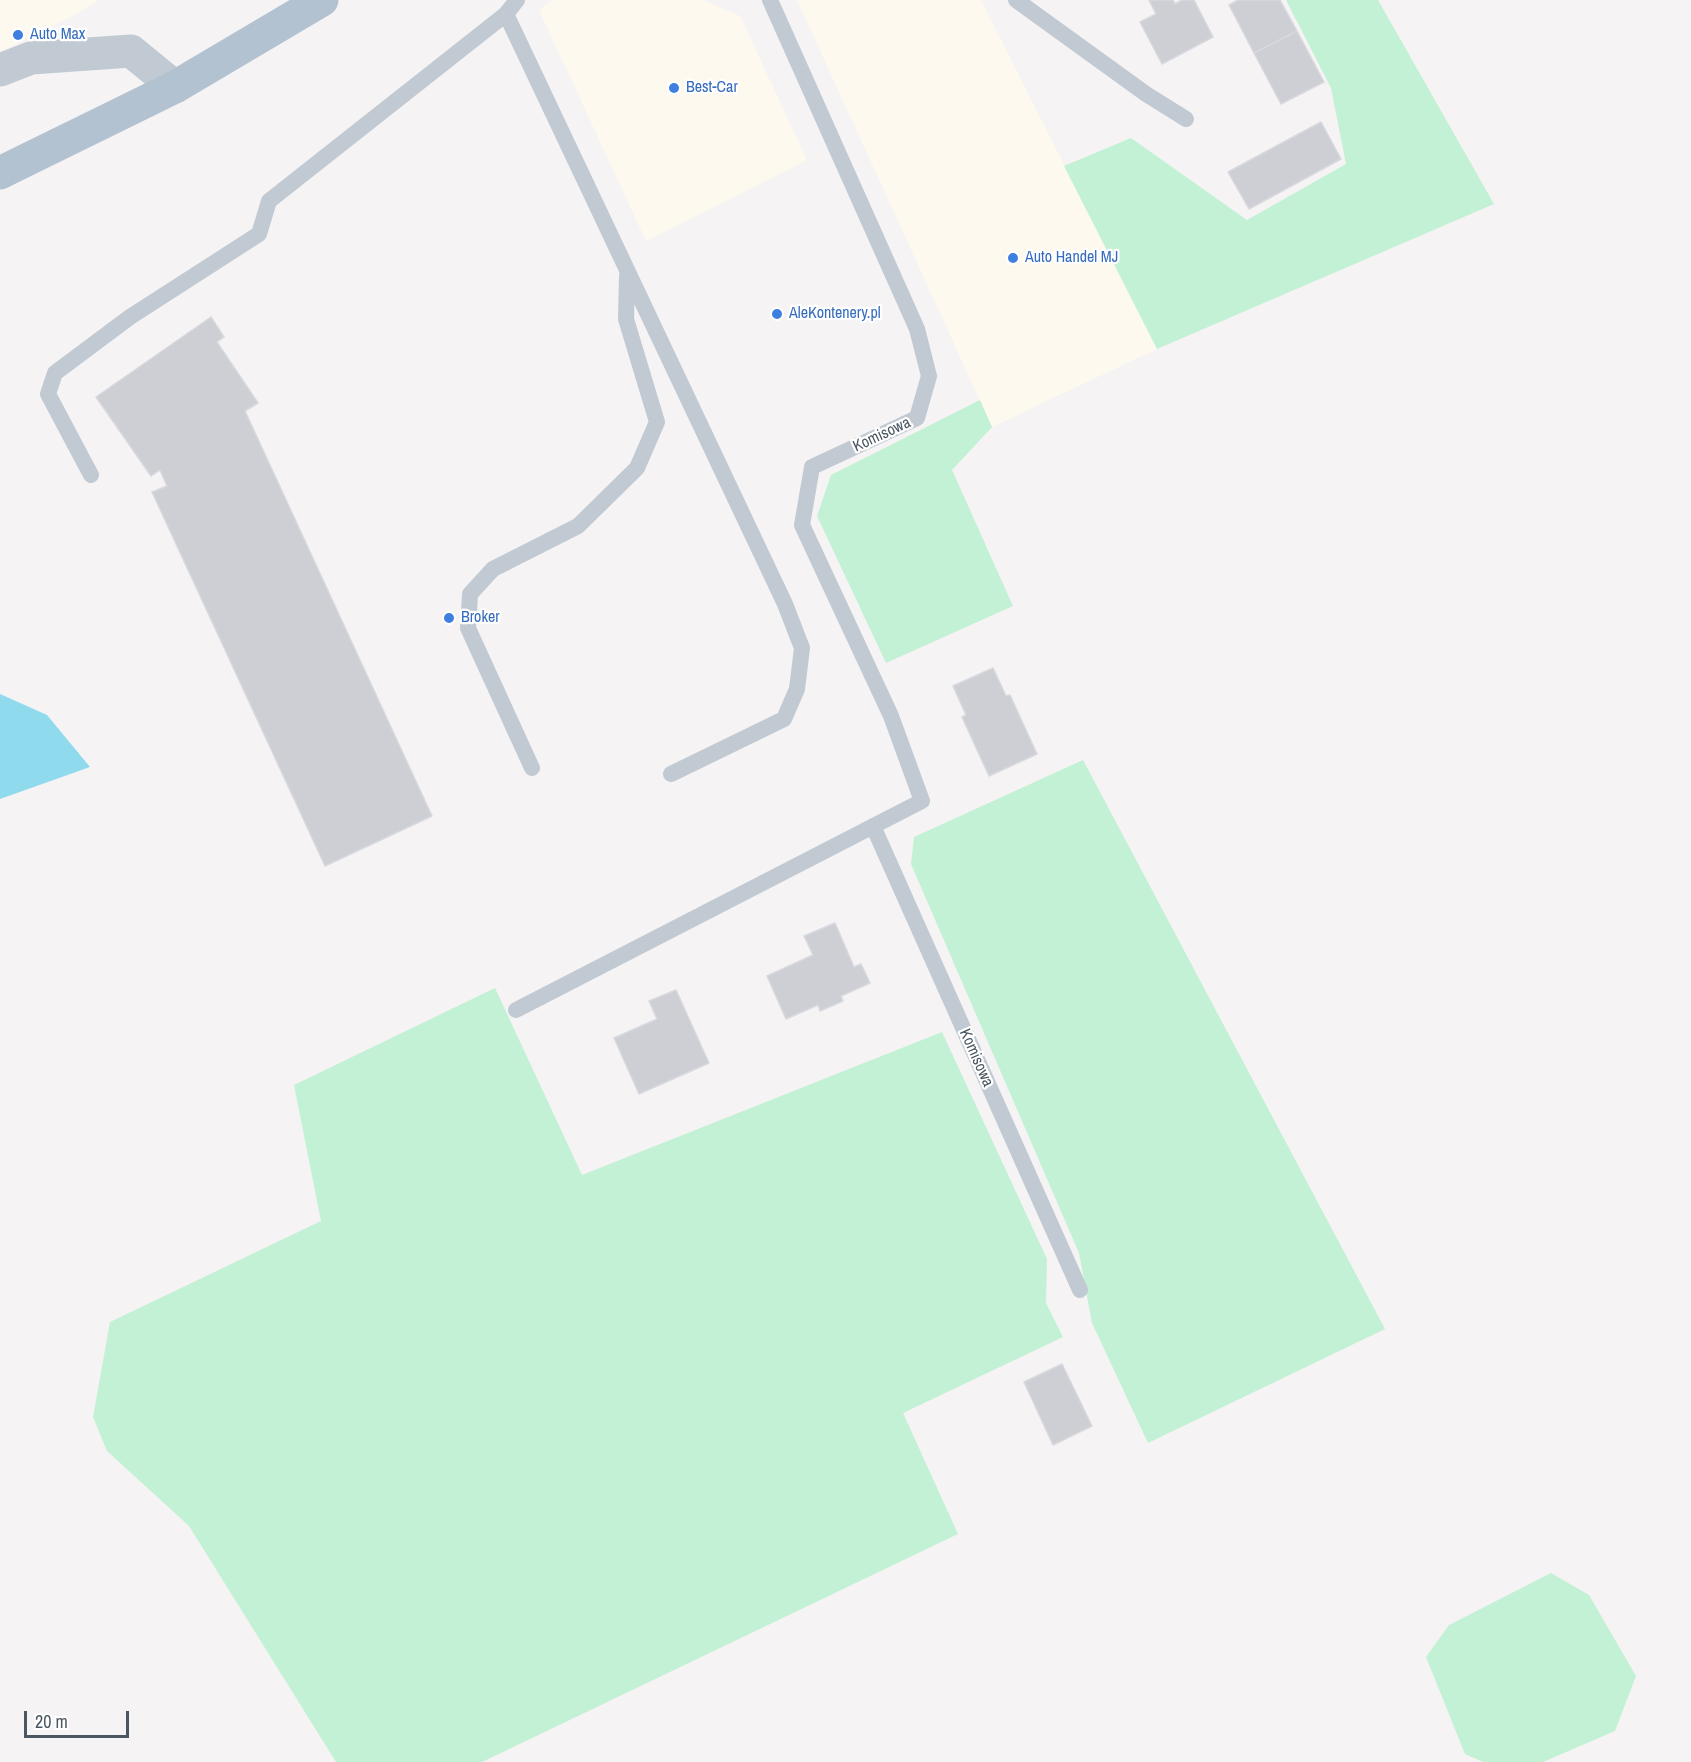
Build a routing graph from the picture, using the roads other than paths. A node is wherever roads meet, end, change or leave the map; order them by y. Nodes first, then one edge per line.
1 (322, 0) edge
2 (517, 0) edge
3 (770, 0) edge
4 (1016, 0) edge
5 (506, 14) junction
6 (0, 70) edge
7 (176, 87) junction
8 (1186, 119) dead end
9 (0, 173) edge
10 (628, 273) junction
11 (91, 475) dead end
12 (532, 768) dead end
13 (671, 774) dead end
14 (873, 826) junction
15 (516, 1010) dead end
16 (1080, 1290) dead end

1 - 7 main road
2 - 5 lane
3 - 14 lane, Komisowa
4 - 8 lane
5 - 10 lane
5 - 11 lane
6 - 7 street
7 - 9 main road
10 - 12 lane
10 - 13 lane
14 - 15 lane, Komisowa
14 - 16 lane, Komisowa

